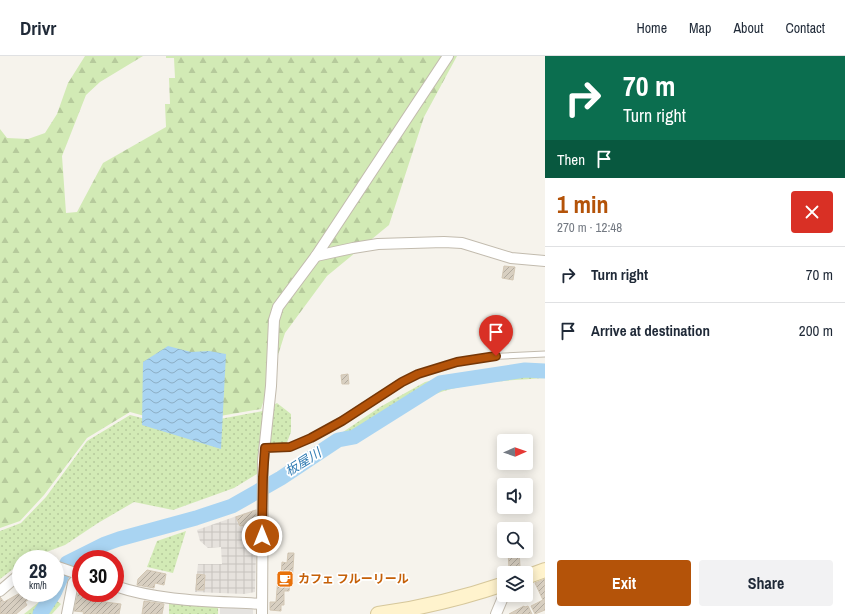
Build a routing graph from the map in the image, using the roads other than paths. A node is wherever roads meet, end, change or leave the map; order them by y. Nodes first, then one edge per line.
1 (448, 56) edge
2 (316, 256) junction
3 (545, 261) edge
4 (545, 354) edge
5 (265, 448) junction
6 (64, 569) edge
7 (545, 570) edge
8 (533, 574) edge
9 (12, 581) edge
10 (497, 586) edge
11 (124, 589) edge
12 (0, 591) edge
13 (501, 602) edge
14 (262, 609) edge
15 (67, 614) edge
16 (378, 614) edge
17 (496, 614) edge

1 - 2 street
2 - 3 street
2 - 5 street
4 - 5 lane
5 - 14 street
6 - 15 street
7 - 8 main road
9 - 12 street
10 - 16 main road
11 - 14 street
13 - 17 street

